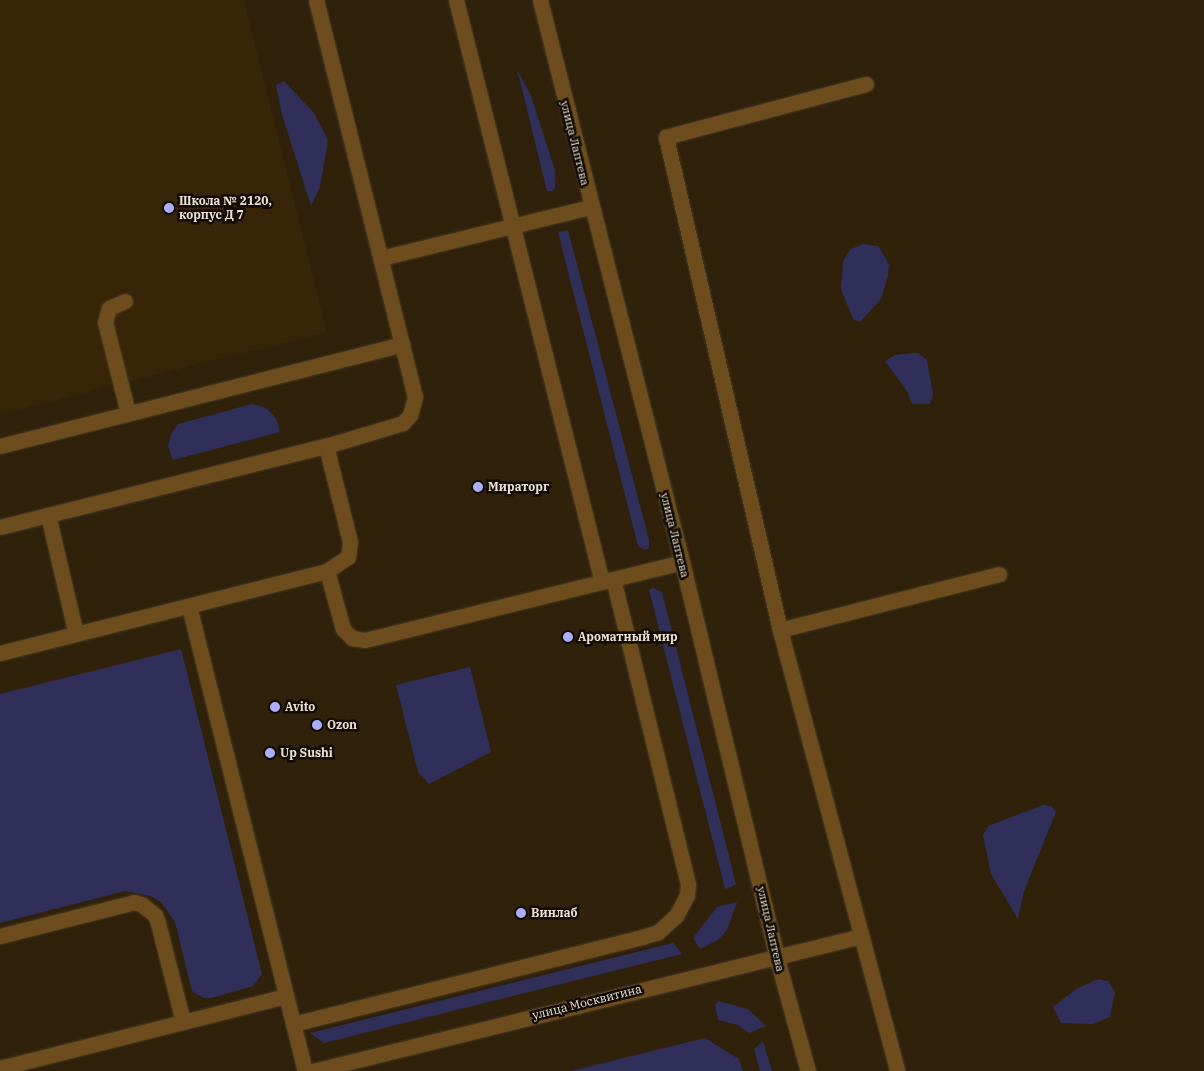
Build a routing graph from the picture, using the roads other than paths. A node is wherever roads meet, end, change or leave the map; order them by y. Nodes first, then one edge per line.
1 (316, 0) edge
2 (456, 0) edge
3 (540, 0) edge
4 (866, 84) dead end
5 (590, 207) junction
6 (513, 226) junction
7 (381, 258) junction
8 (125, 301) dead end
9 (402, 344) junction
10 (128, 413) junction
11 (0, 446) edge
12 (326, 446) junction
13 (48, 515) junction
14 (0, 527) edge
15 (682, 562) junction
16 (327, 571) junction
17 (999, 574) dead end
18 (607, 581) junction
19 (189, 606) junction
20 (780, 630) junction
21 (76, 634) junction
22 (0, 653) edge
23 (0, 936) edge
24 (862, 936) junction
25 (776, 955) junction
26 (286, 996) junction
27 (183, 1022) junction
28 (293, 1024) junction
29 (0, 1068) edge
30 (305, 1071) edge
31 (313, 1071) edge
32 (808, 1071) edge
33 (897, 1071) edge

1 - 7 street
2 - 6 street
3 - 5 street, улица Лаптева
4 - 20 street
5 - 6 street
5 - 15 street, улица Лаптева
6 - 7 street
6 - 18 street
7 - 9 street
8 - 10 street
9 - 10 street
9 - 12 street
10 - 11 street
12 - 13 street
12 - 16 street
13 - 14 street
13 - 21 street
15 - 18 street
15 - 25 street, улица Лаптева
16 - 18 street
16 - 19 street
17 - 20 street
18 - 28 street
19 - 21 street
19 - 26 street
20 - 24 street
21 - 22 street
23 - 27 street
24 - 25 street, улица Москвитина
24 - 33 street
25 - 31 street, улица Москвитина
25 - 32 street, улица Лаптева
26 - 27 street
26 - 28 street
27 - 29 street
28 - 30 street

